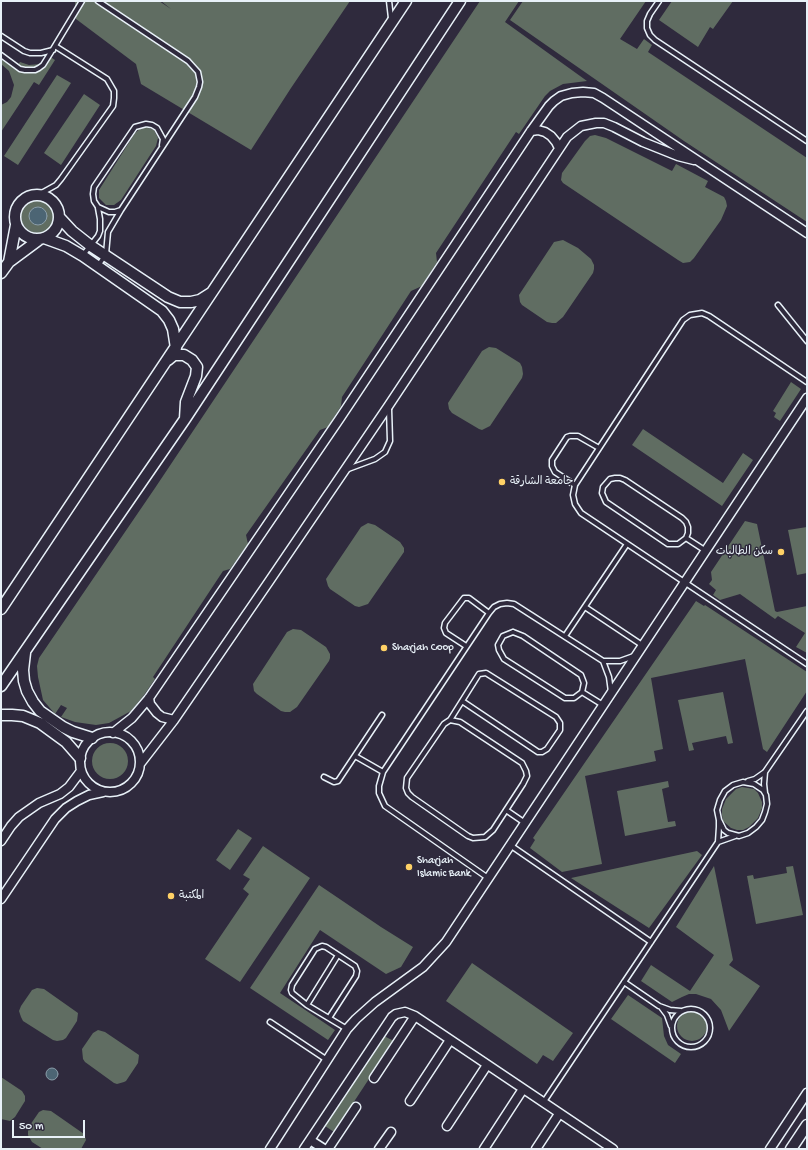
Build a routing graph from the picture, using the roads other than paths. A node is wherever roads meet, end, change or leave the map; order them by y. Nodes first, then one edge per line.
1 (82, 1) edge
2 (98, 1) edge
3 (389, 1) edge
4 (406, 1) edge
5 (460, 1) edge
6 (658, 1) edge
7 (390, 26) junction
8 (1, 36) edge
9 (54, 48) junction
10 (1, 55) edge
11 (531, 131) junction
12 (807, 141) edge
13 (162, 145) junction
14 (559, 148) junction
15 (699, 160) junction
16 (38, 195) junction
17 (98, 207) junction
18 (121, 210) junction
19 (59, 217) junction
20 (16, 225) junction
21 (807, 234) edge
22 (42, 238) junction
23 (91, 246) junction
24 (83, 256) junction
25 (105, 256) junction
26 (9, 262) junction
27 (98, 267) junction
28 (1, 273) edge
29 (137, 276) junction
30 (129, 288) junction
31 (213, 292) junction
32 (778, 305) dead end
33 (807, 341) edge
34 (176, 348) junction
35 (167, 361) junction
36 (807, 382) edge
37 (807, 398) edge
38 (389, 405) junction
39 (185, 419) junction
40 (599, 448) junction
41 (344, 471) junction
42 (575, 485) junction
43 (686, 538) junction
44 (627, 544) junction
45 (706, 551) junction
46 (685, 582) junction
47 (585, 607) junction
48 (1, 609) edge
49 (489, 612) junction
50 (565, 636) junction
51 (642, 645) junction
52 (466, 646) junction
53 (26, 651) junction
54 (635, 656) junction
55 (604, 661) junction
56 (807, 664) edge
57 (1, 686) edge
58 (582, 692) junction
59 (611, 693) junction
60 (149, 698) junction
61 (33, 702) junction
62 (462, 702) junction
63 (603, 705) junction
64 (807, 711) edge
65 (382, 714) dead end
66 (1, 715) edge
67 (23, 716) junction
68 (174, 720) junction
69 (450, 720) junction
70 (60, 731) junction
71 (113, 733) junction
72 (92, 738) junction
73 (355, 756) junction
74 (80, 758) junction
75 (140, 764) junction
76 (81, 771) junction
77 (383, 772) junction
78 (765, 772) junction
79 (324, 777) dead end
80 (743, 782) junction
81 (103, 792) junction
82 (766, 795) junction
83 (506, 810) junction
84 (719, 820) junction
85 (525, 823) junction
86 (739, 836) junction
87 (1, 841) edge
88 (718, 842) junction
89 (510, 845) junction
90 (488, 878) junction
91 (1, 899) edge
92 (651, 942) junction
93 (338, 955) junction
94 (624, 982) junction
95 (307, 1005) junction
96 (659, 1006) junction
97 (681, 1011) junction
98 (415, 1016) junction
99 (329, 1018) junction
100 (270, 1022) dead end
101 (672, 1026) junction
102 (347, 1029) junction
103 (450, 1040) junction
104 (328, 1060) junction
105 (488, 1065) junction
106 (374, 1078) dead end
107 (523, 1089) junction
108 (807, 1093) edge
109 (410, 1102) dead end
110 (543, 1103) junction
111 (356, 1107) dead end
112 (559, 1114) junction
113 (807, 1125) edge
114 (447, 1126) dead end
115 (391, 1132) dead end
116 (310, 1140) junction
117 (604, 1147) edge
118 (270, 1149) edge
119 (304, 1149) edge
120 (324, 1149) edge
121 (328, 1149) edge
122 (379, 1149) edge
123 (484, 1149) edge
124 (536, 1149) edge
125 (613, 1149) edge
126 (770, 1149) edge
127 (791, 1149) edge

1 - 9 lane
2 - 13 lane
3 - 7 lane
4 - 7 street
5 - 39 street
6 - 12 lane
7 - 31 street
8 - 9 lane
9 - 10 lane
9 - 16 lane
11 - 14 street
11 - 15 street
11 - 60 street
13 - 17 lane
13 - 18 lane
14 - 15 street
14 - 38 street
15 - 21 street
16 - 19 street
16 - 20 street
17 - 18 lane
17 - 23 lane
18 - 25 lane
19 - 22 street
19 - 23 street
20 - 22 street
20 - 26 street
22 - 24 street
22 - 26 street
23 - 24 lane
23 - 25 street
24 - 27 street
25 - 27 lane
25 - 29 street
26 - 28 street
27 - 30 street
29 - 30 street
29 - 31 street
30 - 34 street
31 - 34 street
32 - 33 lane
34 - 35 street
35 - 39 street
35 - 48 street
36 - 40 lane
37 - 45 street
38 - 41 street
38 - 41 lane
39 - 53 street
40 - 42 lane
40 - 42 lane
41 - 68 street
42 - 44 lane
43 - 43 lane
43 - 45 lane
44 - 46 lane
44 - 47 lane
45 - 46 street
46 - 51 street
46 - 56 lane
47 - 50 lane
47 - 51 lane
49 - 50 lane
49 - 52 lane
49 - 52 lane
50 - 55 lane
51 - 54 street
52 - 77 lane
53 - 57 street
53 - 61 street
54 - 55 lane
54 - 59 street
55 - 59 lane
58 - 58 lane
58 - 63 lane
59 - 63 street
60 - 68 street
60 - 71 street
61 - 67 street
61 - 70 street
62 - 62 lane
62 - 69 lane
63 - 85 street
64 - 78 lane
65 - 73 lane
66 - 67 street
67 - 70 street
68 - 75 street
69 - 83 lane
69 - 83 lane
70 - 72 street
70 - 74 street
71 - 72 street
71 - 75 street
72 - 74 street
73 - 77 lane
73 - 79 lane
74 - 76 street
75 - 81 street
76 - 81 street
76 - 87 street
77 - 90 lane
78 - 80 lane
78 - 82 lane
80 - 82 lane
80 - 84 lane
81 - 91 street
82 - 86 lane
83 - 85 lane
84 - 86 lane
84 - 88 lane
85 - 89 street
86 - 88 lane
88 - 92 lane
89 - 90 street
89 - 92 lane
90 - 102 street
92 - 94 lane
93 - 95 lane
93 - 95 lane
93 - 99 lane
94 - 96 lane
94 - 110 lane
95 - 99 lane
96 - 97 lane
96 - 101 lane
97 - 101 lane
97 - 101 lane
98 - 103 street
98 - 106 street
98 - 116 street
99 - 102 lane
100 - 104 lane
102 - 104 street
103 - 105 street
103 - 109 street
104 - 118 street
105 - 107 street
105 - 114 street
107 - 110 street
107 - 123 street
108 - 126 street
110 - 112 street
111 - 121 street
112 - 117 street
112 - 124 street
113 - 127 street
115 - 122 street
116 - 119 street
116 - 120 street
117 - 125 street

